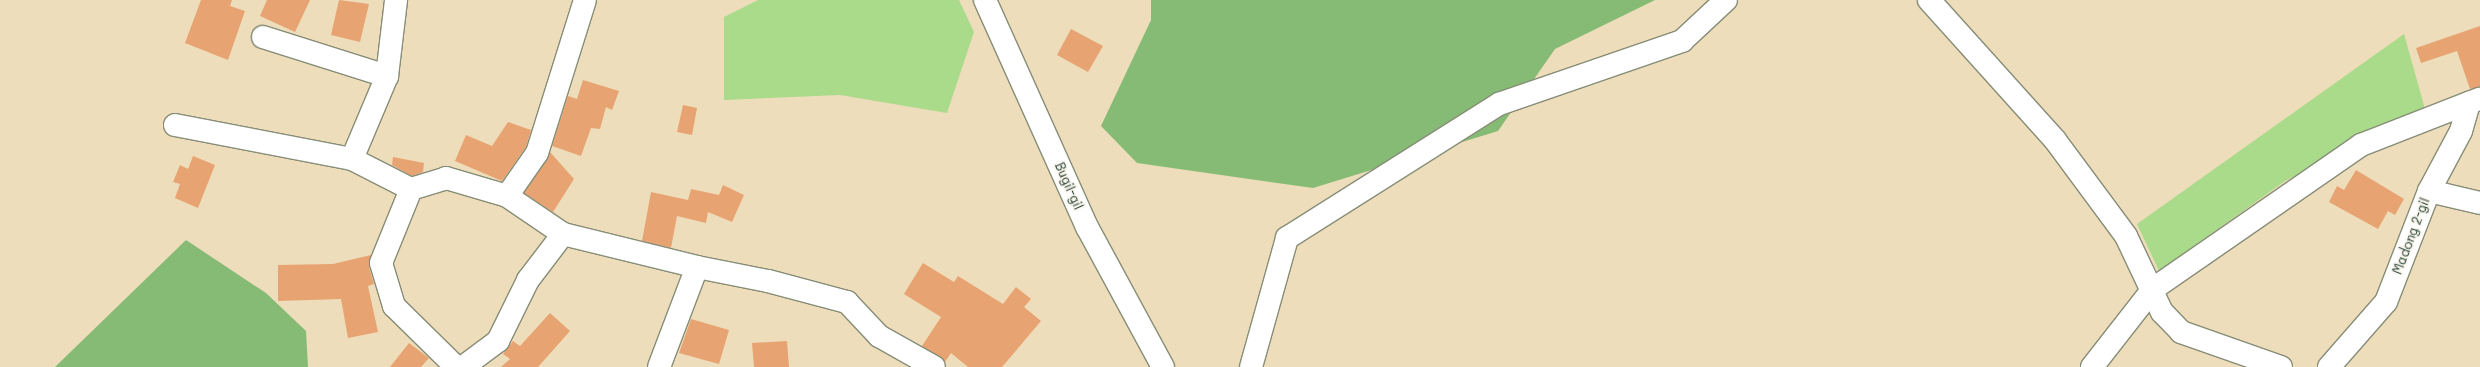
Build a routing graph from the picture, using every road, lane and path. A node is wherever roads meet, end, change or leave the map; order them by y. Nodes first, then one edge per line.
1 (396, 0) edge
2 (585, 0) edge
3 (985, 0) edge
4 (1726, 0) edge
5 (1929, 0) edge
6 (263, 37) dead end
7 (387, 76) junction
8 (2474, 101) edge
9 (175, 124) dead end
10 (352, 159) junction
11 (411, 189) junction
12 (2429, 191) junction
13 (507, 196) junction
14 (2480, 203) edge
15 (563, 234) junction
16 (697, 267) junction
17 (2153, 289) junction
18 (930, 366) edge
19 (456, 367) edge
20 (463, 367) edge
21 (659, 367) edge
22 (1163, 367) edge
23 (1251, 367) edge
24 (2092, 367) edge
25 (2281, 367) edge
26 (2329, 367) edge

1 - 7 street
2 - 13 street
3 - 22 street, Bugil-gil
4 - 23 street
5 - 17 street
6 - 7 street
7 - 10 street
8 - 12 street, Madong 2-gil
8 - 17 street
9 - 10 street
10 - 11 street
11 - 13 street
11 - 19 street
12 - 14 street
12 - 26 street, Madong 2-gil
13 - 15 street
15 - 16 street
15 - 20 street
16 - 18 street
16 - 21 street
17 - 24 street
17 - 25 street

